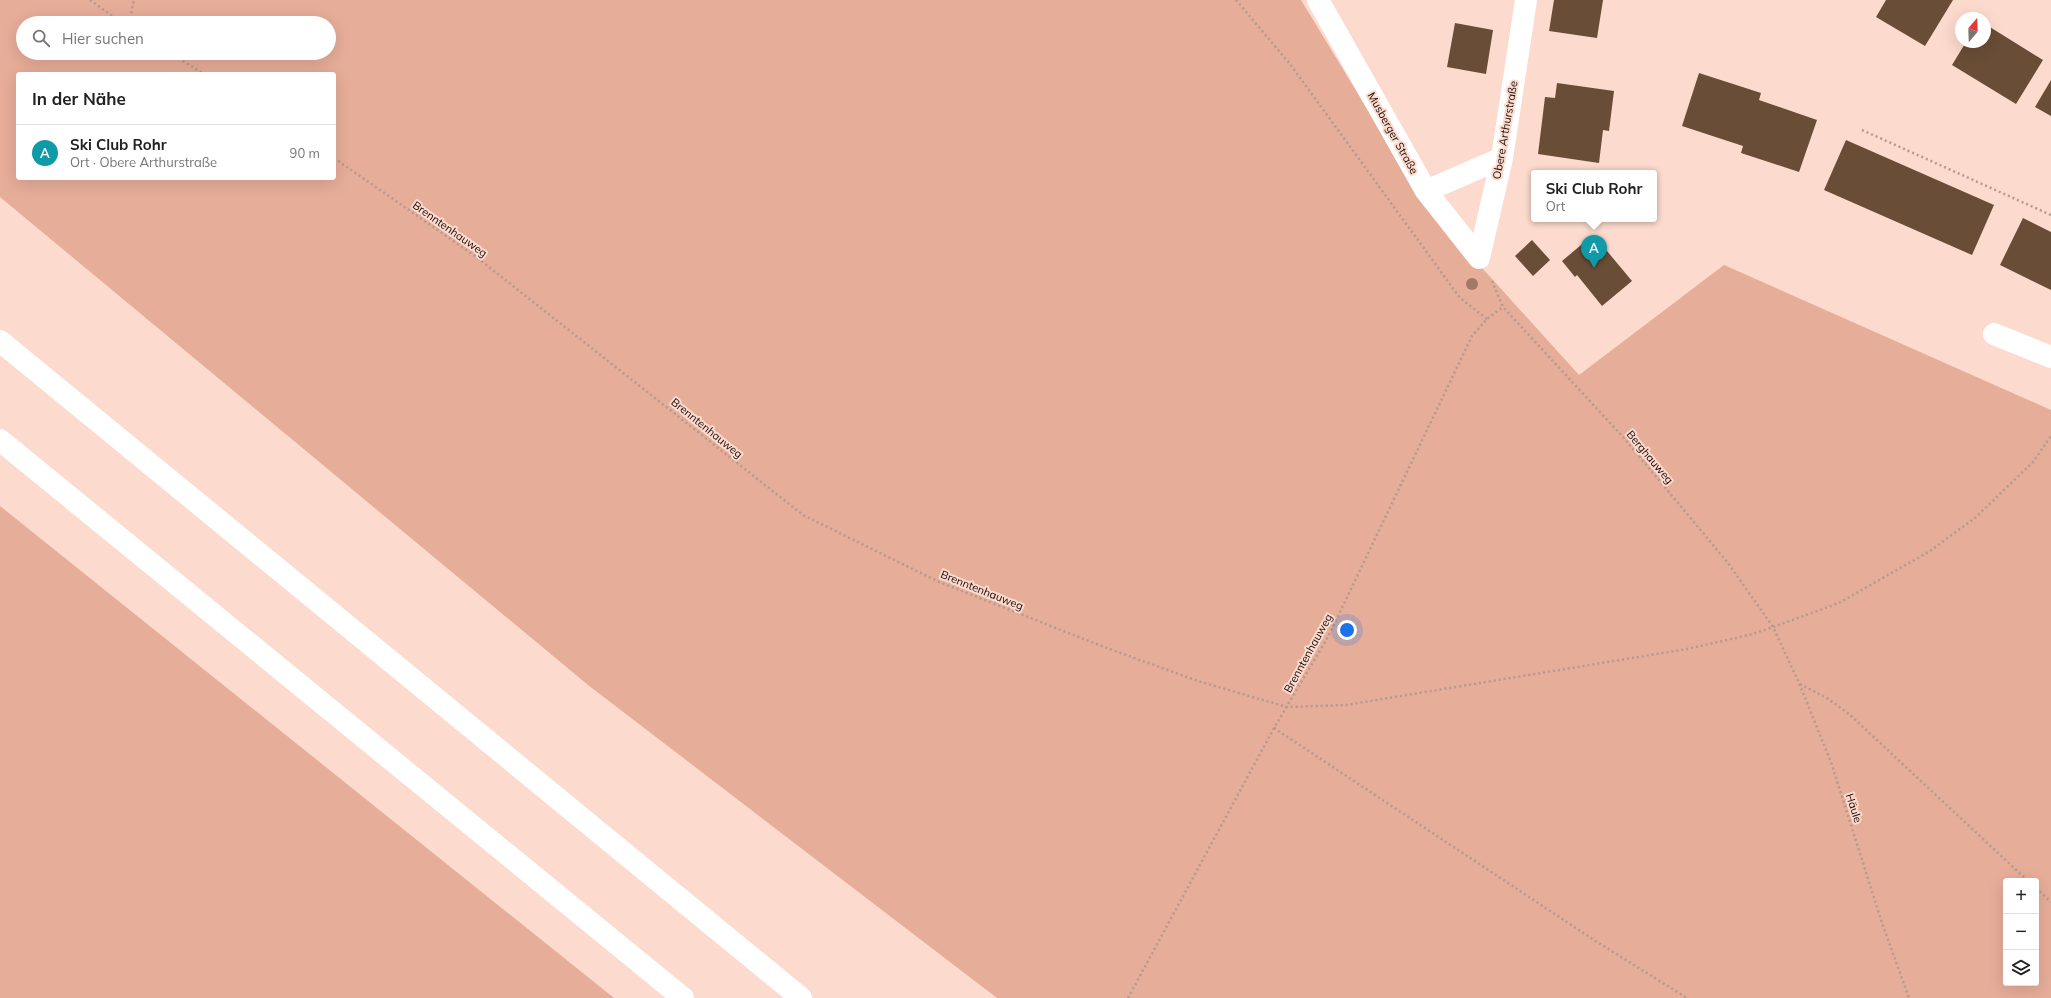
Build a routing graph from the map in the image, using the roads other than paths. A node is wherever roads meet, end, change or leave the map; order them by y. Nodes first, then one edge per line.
1 (1318, 0) edge
2 (1526, 0) edge
3 (1502, 158) junction
4 (1426, 191) junction
5 (1479, 258) joint
6 (1994, 334) dead end
7 (0, 340) edge
8 (2051, 357) edge
9 (0, 440) edge
10 (682, 998) edge
11 (801, 998) edge

1 - 4 main road, Musberger Straße
2 - 3 main road, Obere Arthurstraße
3 - 4 main road
3 - 5 main road, Obere Arthurstraße
4 - 5 main road, Musberger Straße
6 - 8 main road
7 - 11 main road
9 - 10 main road

